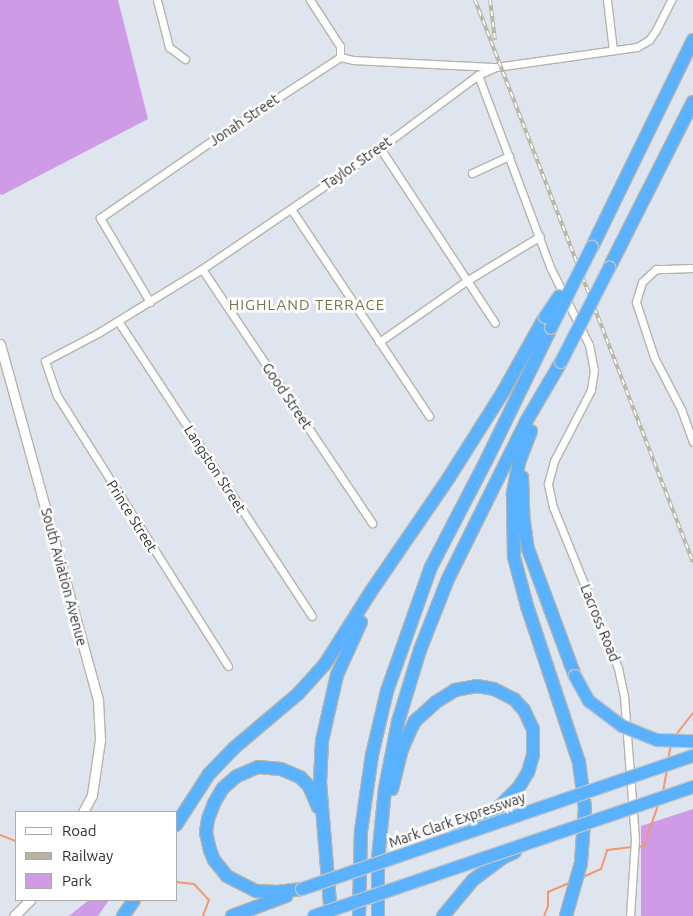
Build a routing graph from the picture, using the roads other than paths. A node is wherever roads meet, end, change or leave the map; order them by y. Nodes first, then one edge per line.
1 (157, 0) edge
2 (310, 0) edge
3 (607, 0) edge
4 (671, 0) edge
5 (693, 40) edge
6 (612, 50) junction
7 (340, 57) junction
8 (185, 59) dead end
9 (496, 67) junction
10 (478, 76) junction
11 (693, 102) edge
12 (380, 148) junction
13 (509, 156) junction
14 (472, 173) dead end
15 (291, 209) junction
16 (540, 236) junction
17 (693, 268) edge
18 (202, 270) junction
19 (468, 280) junction
20 (150, 302) junction
21 (118, 321) junction
22 (548, 322) junction
23 (495, 323) dead end
24 (379, 342) junction
25 (0, 344) edge
26 (45, 361) joint
27 (547, 389) junction
28 (428, 416) dead end
29 (537, 418) junction
30 (693, 442) edge
31 (372, 523) dead end
32 (393, 560) junction
33 (312, 616) dead end
34 (228, 666) dead end
35 (693, 741) edge
36 (693, 756) edge
37 (693, 787) edge
38 (84, 811) edge
39 (178, 821) edge
40 (324, 831) junction
41 (549, 836) junction
42 (380, 837) junction
43 (441, 840) junction
44 (302, 889) junction
45 (29, 901) edge
46 (133, 901) edge
47 (14, 916) edge
48 (123, 916) edge
49 (232, 916) edge
50 (314, 916) edge
51 (331, 916) edge
52 (358, 916) edge
53 (378, 916) edge
54 (443, 916) edge
55 (566, 916) edge
56 (630, 916) edge

1 - 8 street
2 - 7 street
3 - 6 street
4 - 6 street, Taylor Street
5 - 22 highway, bridge
6 - 9 street, Taylor Street
7 - 9 street
7 - 20 street, Jonah Street
9 - 10 street, Taylor Street
10 - 12 street, Taylor Street
10 - 13 street, Lacross Road
11 - 27 highway, bridge
12 - 15 street, Taylor Street
12 - 19 street
13 - 14 street
13 - 16 street, Lacross Road
15 - 18 street, Taylor Street
15 - 24 street
16 - 19 street
16 - 56 street, Lacross Road
17 - 30 street
18 - 20 street, Taylor Street
18 - 31 street, Good Street
19 - 23 street
19 - 24 street
20 - 21 street, Taylor Street
21 - 26 street, Taylor Street
21 - 33 street, Langston Street
22 - 32 highway
22 - 52 highway
24 - 28 street
25 - 38 street, South Aviation Avenue
26 - 34 street, Prince Street
27 - 29 highway
27 - 42 highway
29 - 35 highway, bridge
29 - 55 highway, bridge
32 - 39 highway
32 - 40 highway
36 - 43 highway, Mark Clark Expressway, bridge
37 - 41 highway, bridge
40 - 44 highway
40 - 51 highway
41 - 50 highway, bridge
41 - 54 highway, bridge
42 - 43 highway, bridge
42 - 53 highway
43 - 44 highway, Mark Clark Expressway, bridge
44 - 49 highway, Mark Clark Expressway
45 - 47 street
46 - 48 highway

